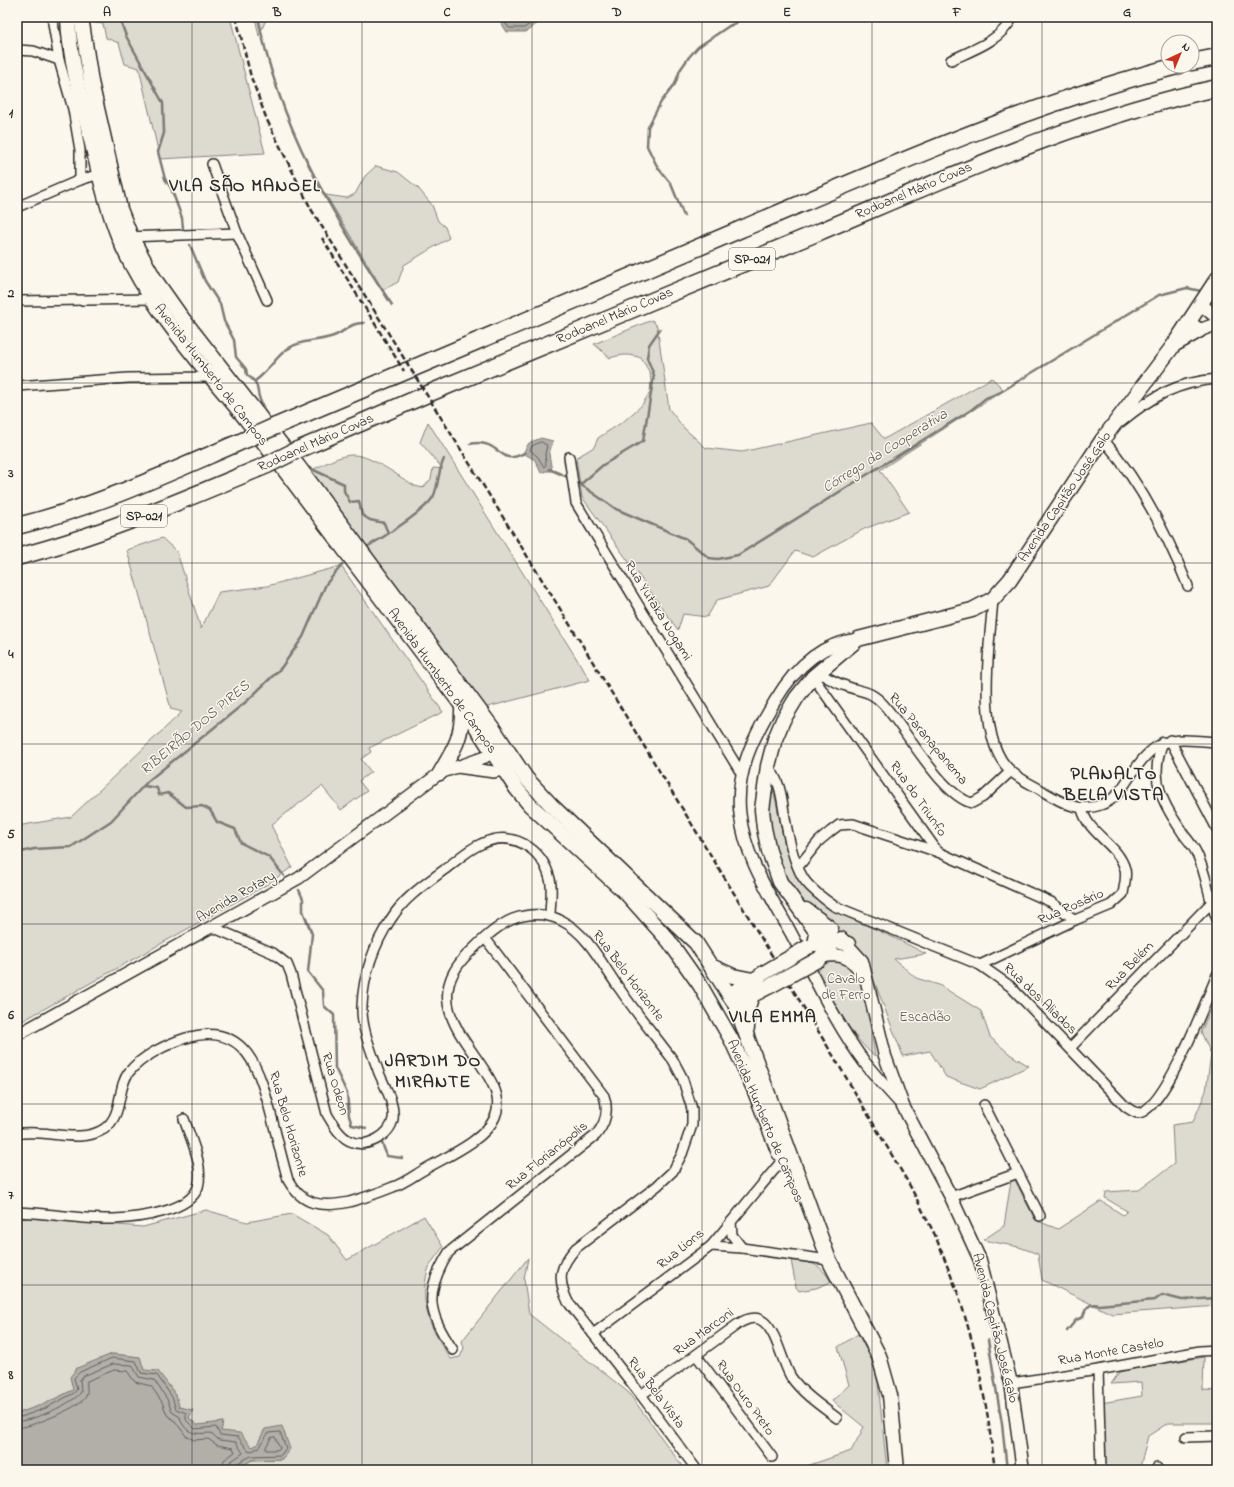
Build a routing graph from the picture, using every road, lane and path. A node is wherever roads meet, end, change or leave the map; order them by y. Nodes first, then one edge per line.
1 (52, 17) edge
2 (68, 17) edge
3 (81, 17) edge
4 (1013, 17) edge
5 (17, 50) edge
6 (1217, 56) edge
7 (58, 60) junction
8 (951, 60) dead end
9 (1200, 60) edge
10 (1160, 71) edge
11 (1217, 88) edge
12 (212, 164) dead end
13 (105, 172) junction
14 (80, 180) junction
15 (17, 207) edge
16 (237, 233) junction
17 (125, 237) junction
18 (1217, 279) edge
19 (152, 299) junction
20 (168, 299) junction
21 (267, 300) dead end
22 (17, 301) edge
23 (1201, 304) junction
24 (1217, 318) edge
25 (1217, 324) edge
26 (1195, 326) junction
27 (227, 375) junction
28 (211, 377) junction
29 (1217, 379) edge
30 (17, 386) edge
31 (1104, 441) junction
32 (569, 457) dead end
33 (17, 526) edge
34 (17, 557) edge
35 (1188, 586) dead end
36 (993, 599) junction
37 (858, 639) junction
38 (816, 675) junction
39 (462, 706) junction
40 (1166, 741) junction
41 (1217, 742) edge
42 (498, 747) junction
43 (768, 766) junction
44 (457, 767) junction
45 (511, 768) junction
46 (1011, 771) junction
47 (440, 773) junction
48 (741, 773) junction
49 (1082, 809) junction
50 (1217, 829) edge
51 (938, 852) junction
52 (798, 867) junction
53 (789, 895) junction
54 (1210, 904) junction
55 (550, 916) junction
56 (1217, 919) edge
57 (1075, 920) junction
58 (212, 927) junction
59 (831, 934) junction
60 (485, 938) junction
61 (669, 941) junction
62 (696, 943) junction
63 (848, 944) joint
64 (812, 946) junction
65 (820, 958) junction
66 (980, 965) junction
67 (713, 967) junction
68 (1217, 975) edge
69 (761, 980) junction
70 (867, 981) junction
71 (700, 985) junction
72 (752, 995) junction
73 (730, 999) junction
74 (721, 1021) junction
75 (17, 1035) edge
76 (748, 1037) junction
77 (1070, 1048) junction
78 (984, 1104) dead end
79 (903, 1106) junction
80 (184, 1119) dead end
81 (17, 1134) edge
82 (786, 1156) junction
83 (1018, 1173) junction
84 (951, 1197) junction
85 (17, 1212) edge
86 (1040, 1216) dead end
87 (731, 1222) junction
88 (711, 1246) junction
89 (742, 1248) junction
90 (826, 1260) junction
91 (593, 1334) junction
92 (453, 1350) dead end
93 (1217, 1350) edge
94 (696, 1355) junction
95 (1098, 1370) junction
96 (1011, 1383) junction
97 (641, 1395) junction
98 (837, 1418) dead end
99 (1186, 1436) dead end
100 (1217, 1436) edge
101 (772, 1457) dead end
102 (696, 1470) edge
103 (897, 1470) edge
104 (1023, 1470) edge
105 (1101, 1470) edge

1 - 7 street
2 - 13 main road, Avenida Humberto de Campos
3 - 13 main road, Avenida Humberto de Campos
4 - 8 street
5 - 7 street
6 - 9 highway
7 - 14 street
10 - 33 highway, SP-021, bridge
11 - 34 highway, Rodoanel Mário Covas / SP-021, bridge
12 - 16 street
13 - 14 street
13 - 17 main road, Avenida Humberto de Campos
14 - 15 street
16 - 17 street
16 - 21 street
17 - 19 main road, Avenida Humberto de Campos
17 - 20 main road, Avenida Humberto de Campos
18 - 23 main road
19 - 20 street
19 - 22 street
19 - 28 main road, Avenida Humberto de Campos
20 - 27 main road, Avenida Humberto de Campos
23 - 24 main road
23 - 26 main road
25 - 26 main road
26 - 31 main road, Avenida Capitão José Galo
27 - 28 street
27 - 42 main road, Avenida Humberto de Campos
28 - 30 street
28 - 39 main road, Avenida Humberto de Campos
29 - 31 street
31 - 35 street
31 - 36 main road, Avenida Capitão José Galo
32 - 48 street, Rua Yutaka Nogami
36 - 37 main road, Avenida Capitão José Galo
36 - 46 street
37 - 38 main road, Avenida Capitão José Galo
37 - 48 street, Avenida Capitão José Galo
38 - 43 main road, Avenida Capitão José Galo
38 - 46 street, Rua Paranapanema
38 - 51 street, Rua do Triunfo
39 - 42 main road, Avenida Humberto de Campos
39 - 47 main road
40 - 41 street
40 - 49 street
40 - 50 street
40 - 54 street
42 - 44 street, Avenida Rotary
42 - 45 main road, Avenida Humberto de Campos
43 - 52 street, Rua dos Aliados
43 - 53 main road, Avenida Capitão José Galo
44 - 45 street, Avenida Rotary
44 - 47 street, Avenida Rotary
45 - 61 main road, Avenida Humberto de Campos
45 - 62 main road, Avenida Humberto de Campos
46 - 49 street
47 - 58 street, Avenida Rotary
48 - 79 street, Avenida Capitão José Galo
49 - 57 street, Rua Rosário
51 - 52 street
51 - 57 street, Rua do Triunfo
52 - 66 street, Rua dos Aliados
53 - 59 main road
53 - 64 main road
54 - 56 street
54 - 77 street, Rua Belém
55 - 58 street, Rua Odeon
55 - 60 street, Rua Belo Horizonte
55 - 91 street, Rua Belo Horizonte
57 - 66 street, Rua Rosário
58 - 75 street, Avenida Rotary
59 - 63 main road
59 - 64 main road
59 - 65 main road
60 - 81 street, Rua Belo Horizonte
60 - 92 street, Rua Florianópolis
61 - 62 main road
61 - 71 main road, Avenida Humberto de Campos
62 - 67 main road, Avenida Humberto de Campos
63 - 70 main road, Avenida Capitão José Galo
64 - 69 main road, bridge
65 - 69 main road, bridge
65 - 70 main road
66 - 77 street, Rua dos Aliados
67 - 69 main road
67 - 73 main road, Avenida Humberto de Campos
68 - 77 street, Rua dos Aliados
69 - 72 main road
69 - 73 main road
70 - 79 main road, Avenida Capitão José Galo
71 - 73 main road
71 - 74 main road, Avenida Humberto de Campos
72 - 73 main road
72 - 76 main road
73 - 74 main road
73 - 76 main road, Avenida Humberto de Campos
74 - 82 main road, Avenida Humberto de Campos
76 - 82 main road, Avenida Humberto de Campos
78 - 83 street
79 - 84 main road, Avenida Capitão José Galo
80 - 85 street
82 - 87 street, Rua Lions
82 - 90 main road, Avenida Humberto de Campos
83 - 84 street
83 - 86 street
84 - 96 main road, Avenida Capitão José Galo
87 - 88 street, Rua Lions
87 - 89 street
88 - 89 street
88 - 91 street, Rua Lions
89 - 90 street
90 - 103 main road, Avenida Humberto de Campos
91 - 97 street, Rua Bela Vista
93 - 95 street, Rua Monte Castelo
94 - 97 street, Rua Marconi
94 - 98 street, Rua Marconi
94 - 101 street, Rua Ouro Preto
95 - 96 street, Rua Monte Castelo
95 - 105 street
96 - 104 main road, Avenida Capitão José Galo
97 - 102 street, Rua Bela Vista
99 - 100 street

